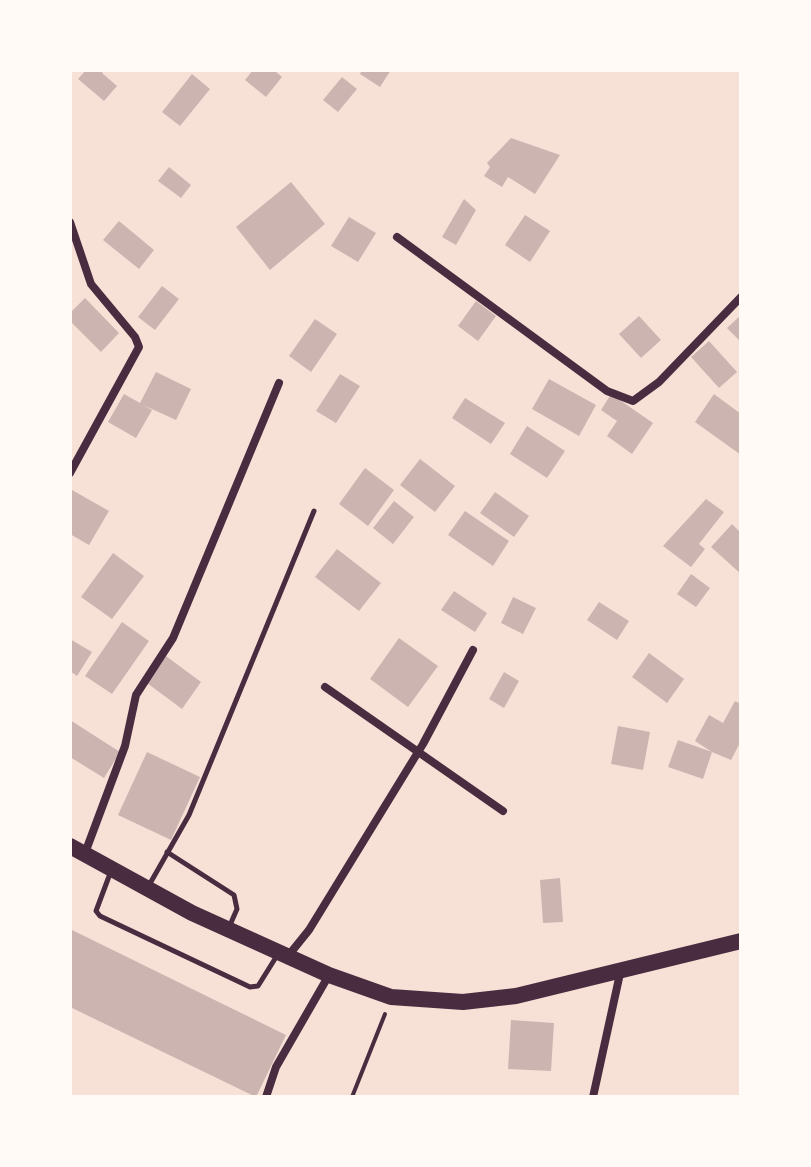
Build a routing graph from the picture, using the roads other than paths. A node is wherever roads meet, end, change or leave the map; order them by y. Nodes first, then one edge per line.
1 (70, 222) edge
2 (397, 237) dead end
3 (741, 297) edge
4 (279, 383) dead end
5 (70, 473) edge
6 (314, 511) dead end
7 (473, 650) dead end
8 (325, 687) dead end
9 (417, 754) junction
10 (503, 811) dead end
11 (77, 850) edge
12 (167, 852) junction
13 (112, 869) junction
14 (148, 888) junction
15 (228, 929) junction
16 (741, 941) edge
17 (283, 955) junction
18 (621, 968) junction
19 (329, 975) junction
20 (266, 1097) edge
21 (593, 1097) edge

1 - 5 street
2 - 3 street
4 - 11 street
6 - 12 lane
7 - 9 street
8 - 9 street
9 - 10 street
9 - 17 street
11 - 13 main road
12 - 14 lane
12 - 15 lane
13 - 14 main road
13 - 17 lane
14 - 15 main road
15 - 17 main road
16 - 18 main road
17 - 19 main road
18 - 19 main road
18 - 21 street
19 - 20 street

